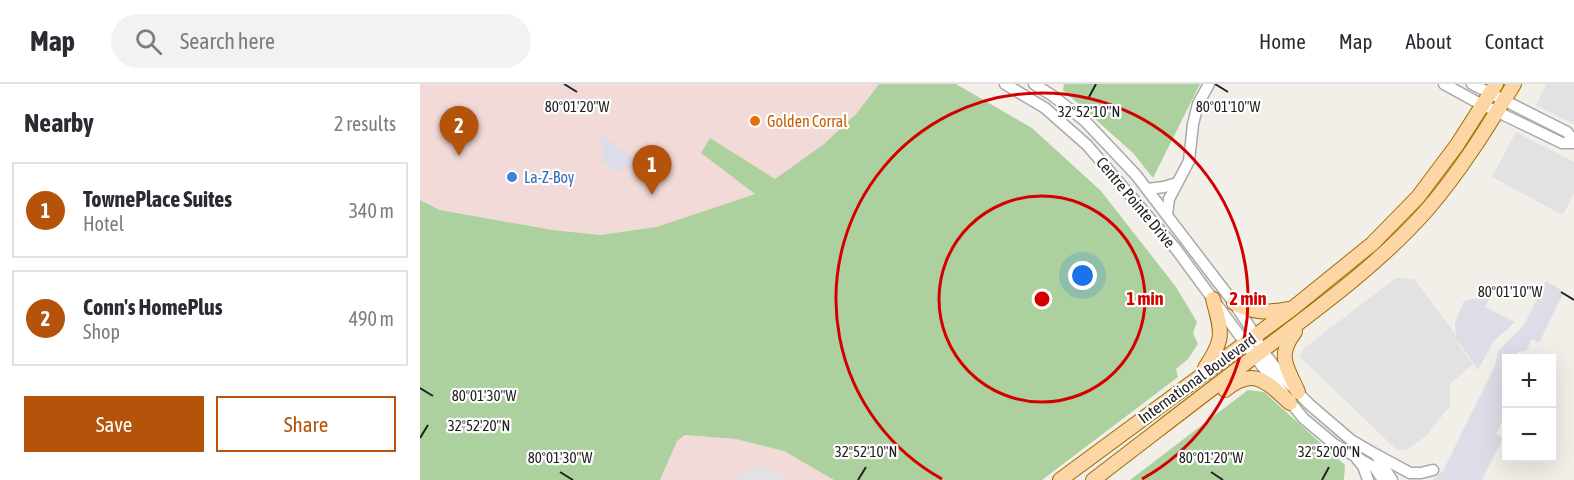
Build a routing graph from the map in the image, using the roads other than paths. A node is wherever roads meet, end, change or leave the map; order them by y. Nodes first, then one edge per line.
1 (1005, 84) edge
2 (1034, 84) edge
3 (1209, 84) edge
4 (1444, 84) edge
5 (1472, 84) edge
6 (1514, 84) edge
7 (1490, 94) edge
8 (1501, 106) junction
9 (1574, 142) edge
10 (1177, 183) junction
11 (1148, 189) junction
12 (1167, 215) junction
13 (1213, 299) junction
14 (1234, 303) junction
15 (1293, 308) junction
16 (1307, 316) junction
17 (1250, 339) junction
18 (1258, 353) junction
19 (1201, 375) junction
20 (1294, 397) junction
21 (1174, 417) junction
22 (1375, 454) junction
23 (1355, 457) junction
24 (1433, 470) dead end
25 (1060, 480) edge
26 (1093, 480) edge
27 (1368, 480) edge
28 (1383, 480) edge
29 (1392, 480) edge

1 - 13 street, Centre Pointe Drive
2 - 11 street, Centre Pointe Drive
3 - 10 street
4 - 7 street
5 - 7 street
6 - 8 main road, International Boulevard
7 - 8 street
7 - 15 main road, International Boulevard
8 - 9 street
8 - 16 main road, International Boulevard
10 - 11 street
10 - 12 street
11 - 12 street, Centre Pointe Drive
12 - 14 street, Centre Pointe Drive
13 - 17 street, Centre Pointe Drive
13 - 19 main road
14 - 15 main road
14 - 17 street, Centre Pointe Drive
15 - 17 main road, International Boulevard
16 - 18 main road, International Boulevard
16 - 20 main road
17 - 18 street
17 - 19 main road, International Boulevard
18 - 20 street
18 - 21 main road, International Boulevard
19 - 25 main road, International Boulevard
20 - 21 main road
20 - 22 street
20 - 23 street
21 - 26 main road, International Boulevard
22 - 24 street
22 - 29 street
23 - 27 street
23 - 28 street

